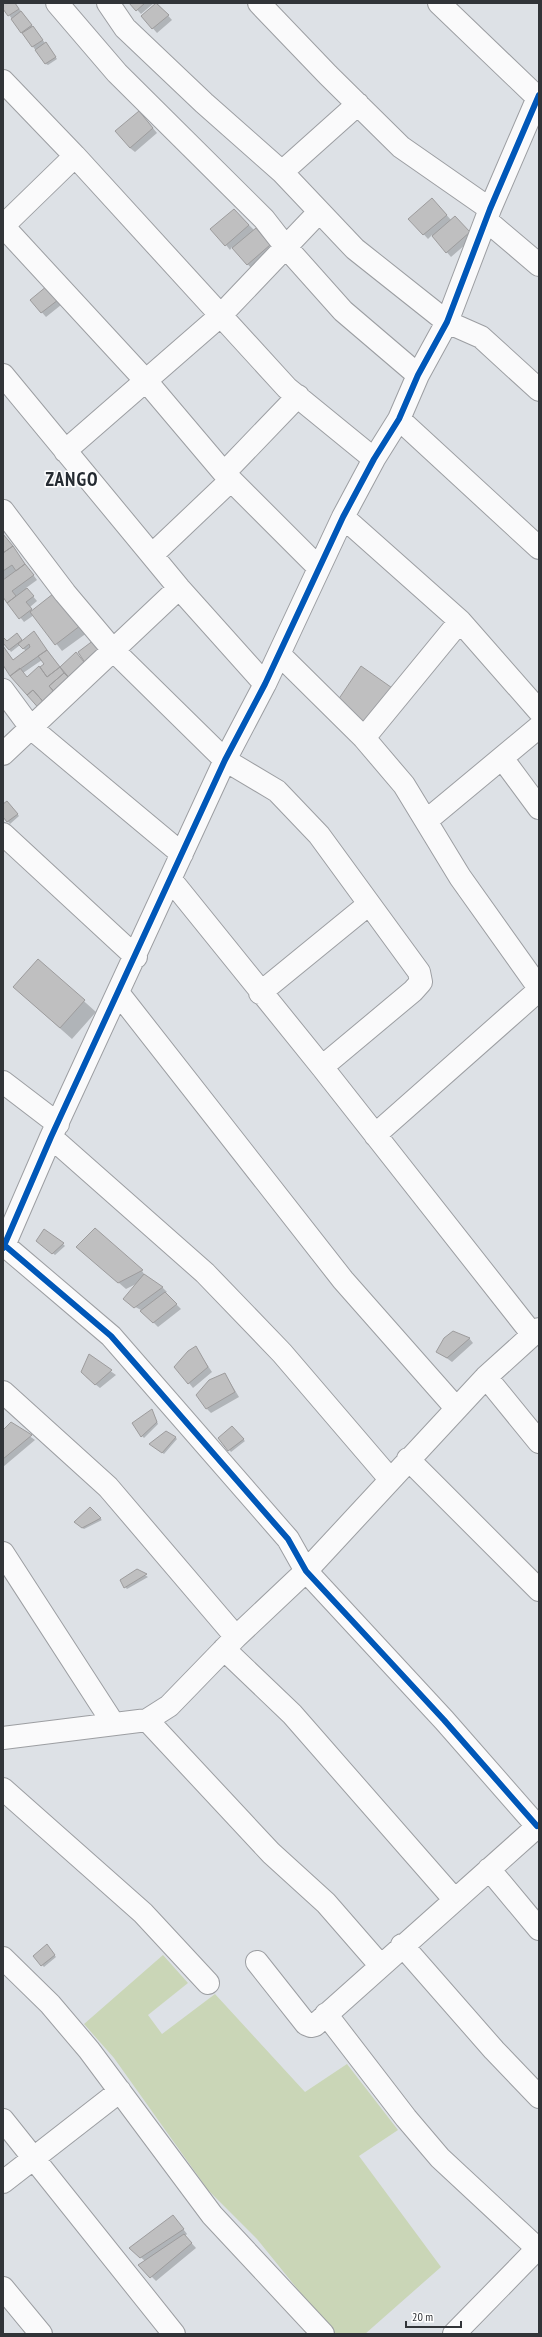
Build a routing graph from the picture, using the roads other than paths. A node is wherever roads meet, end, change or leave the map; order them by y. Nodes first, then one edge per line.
1 (57, 3) edge
2 (108, 3) edge
3 (260, 3) edge
4 (439, 3) edge
5 (3, 81) edge
6 (539, 96) edge
7 (358, 104) junction
8 (533, 129) edge
9 (76, 156) junction
10 (282, 172) junction
11 (319, 212) junction
12 (488, 215) junction
13 (3, 226) edge
14 (285, 246) junction
15 (539, 265) edge
16 (220, 316) junction
17 (447, 322) junction
18 (3, 375) edge
19 (418, 375) junction
20 (146, 382) junction
21 (539, 390) edge
22 (298, 396) junction
23 (399, 419) junction
24 (65, 451) junction
25 (374, 458) junction
26 (227, 477) junction
27 (3, 511) edge
28 (343, 517) junction
29 (539, 548) edge
30 (152, 555) junction
31 (319, 568) junction
32 (179, 588) junction
33 (460, 621) junction
34 (113, 650) junction
35 (278, 654) junction
36 (265, 684) junction
37 (3, 690) edge
38 (539, 711) edge
39 (539, 727) edge
40 (30, 728) junction
41 (364, 738) junction
42 (3, 754) edge
43 (502, 758) junction
44 (225, 760) junction
45 (539, 808) edge
46 (426, 821) junction
47 (3, 834) edge
48 (182, 854) junction
49 (171, 880) junction
50 (369, 904) junction
51 (136, 957) junction
52 (539, 989) edge
53 (260, 992) junction
54 (119, 994) junction
55 (322, 1067) junction
56 (3, 1082) edge
57 (55, 1130) junction
58 (375, 1136) junction
59 (3, 1246) edge
60 (536, 1332) edge
61 (486, 1377) junction
62 (3, 1392) edge
63 (456, 1408) junction
64 (539, 1442) edge
65 (408, 1459) junction
66 (390, 1479) junction
67 (3, 1554) edge
68 (306, 1571) junction
69 (539, 1590) edge
70 (230, 1643) junction
71 (147, 1720) junction
72 (113, 1723) junction
73 (7, 1733) edge
74 (3, 1789) edge
75 (538, 1826) edge
76 (489, 1869) junction
77 (454, 1899) junction
78 (539, 1929) edge
79 (402, 1945) junction
80 (3, 1958) edge
81 (257, 1962) dead end
82 (380, 1965) junction
83 (208, 1983) dead end
84 (326, 2014) junction
85 (120, 2091) junction
86 (539, 2097) edge
87 (3, 2120) edge
88 (33, 2158) junction
89 (3, 2182) edge
90 (538, 2250) edge
91 (5, 2296) edge
92 (41, 2334) edge
93 (174, 2334) edge
94 (324, 2334) edge
95 (454, 2334) edge

1 - 14 street
2 - 10 street
3 - 7 street
4 - 6 street
5 - 9 street
6 - 8 street
7 - 10 street
7 - 12 street
8 - 12 street
9 - 13 street
9 - 16 street
10 - 11 street
11 - 14 street
11 - 17 street
12 - 15 street
12 - 17 street
13 - 20 street
14 - 16 street
14 - 19 street
16 - 20 street
16 - 22 street
17 - 19 street
17 - 21 street
18 - 24 street
19 - 23 street
20 - 24 street
20 - 26 street
22 - 25 street
22 - 26 street
23 - 25 street
23 - 29 street
24 - 30 street
25 - 28 street
26 - 30 street
26 - 31 street
27 - 34 street
28 - 31 street
28 - 33 street
30 - 32 street
31 - 35 street
32 - 34 street
32 - 36 street
33 - 38 street
33 - 41 street
34 - 40 street
34 - 44 street
35 - 36 street
35 - 41 street
36 - 44 street
37 - 40 street
39 - 43 street
40 - 42 street
40 - 48 street
41 - 46 street
43 - 45 street
43 - 46 street
44 - 48 street
44 - 50 street
46 - 52 street
47 - 51 street
48 - 49 street
49 - 51 street
49 - 53 street
50 - 53 street
50 - 55 street
51 - 54 street
52 - 58 street
53 - 55 street
54 - 57 street
54 - 63 street
55 - 58 street
56 - 57 street
57 - 59 street
57 - 66 street
58 - 60 street
59 - 68 street
60 - 61 street
61 - 63 street
61 - 64 street
62 - 70 street
63 - 65 street
65 - 66 street
65 - 69 street
66 - 68 street
67 - 72 street
68 - 70 street
68 - 75 street
70 - 71 street
70 - 77 street
71 - 72 street
71 - 82 street
72 - 73 street
74 - 83 street
75 - 76 street
76 - 77 street
76 - 78 street
77 - 79 street
79 - 82 street
79 - 86 street
80 - 85 street
81 - 84 street
82 - 84 street
84 - 90 street
85 - 88 street
85 - 94 street
87 - 88 street
88 - 89 street
88 - 93 street
90 - 95 street
91 - 92 street

